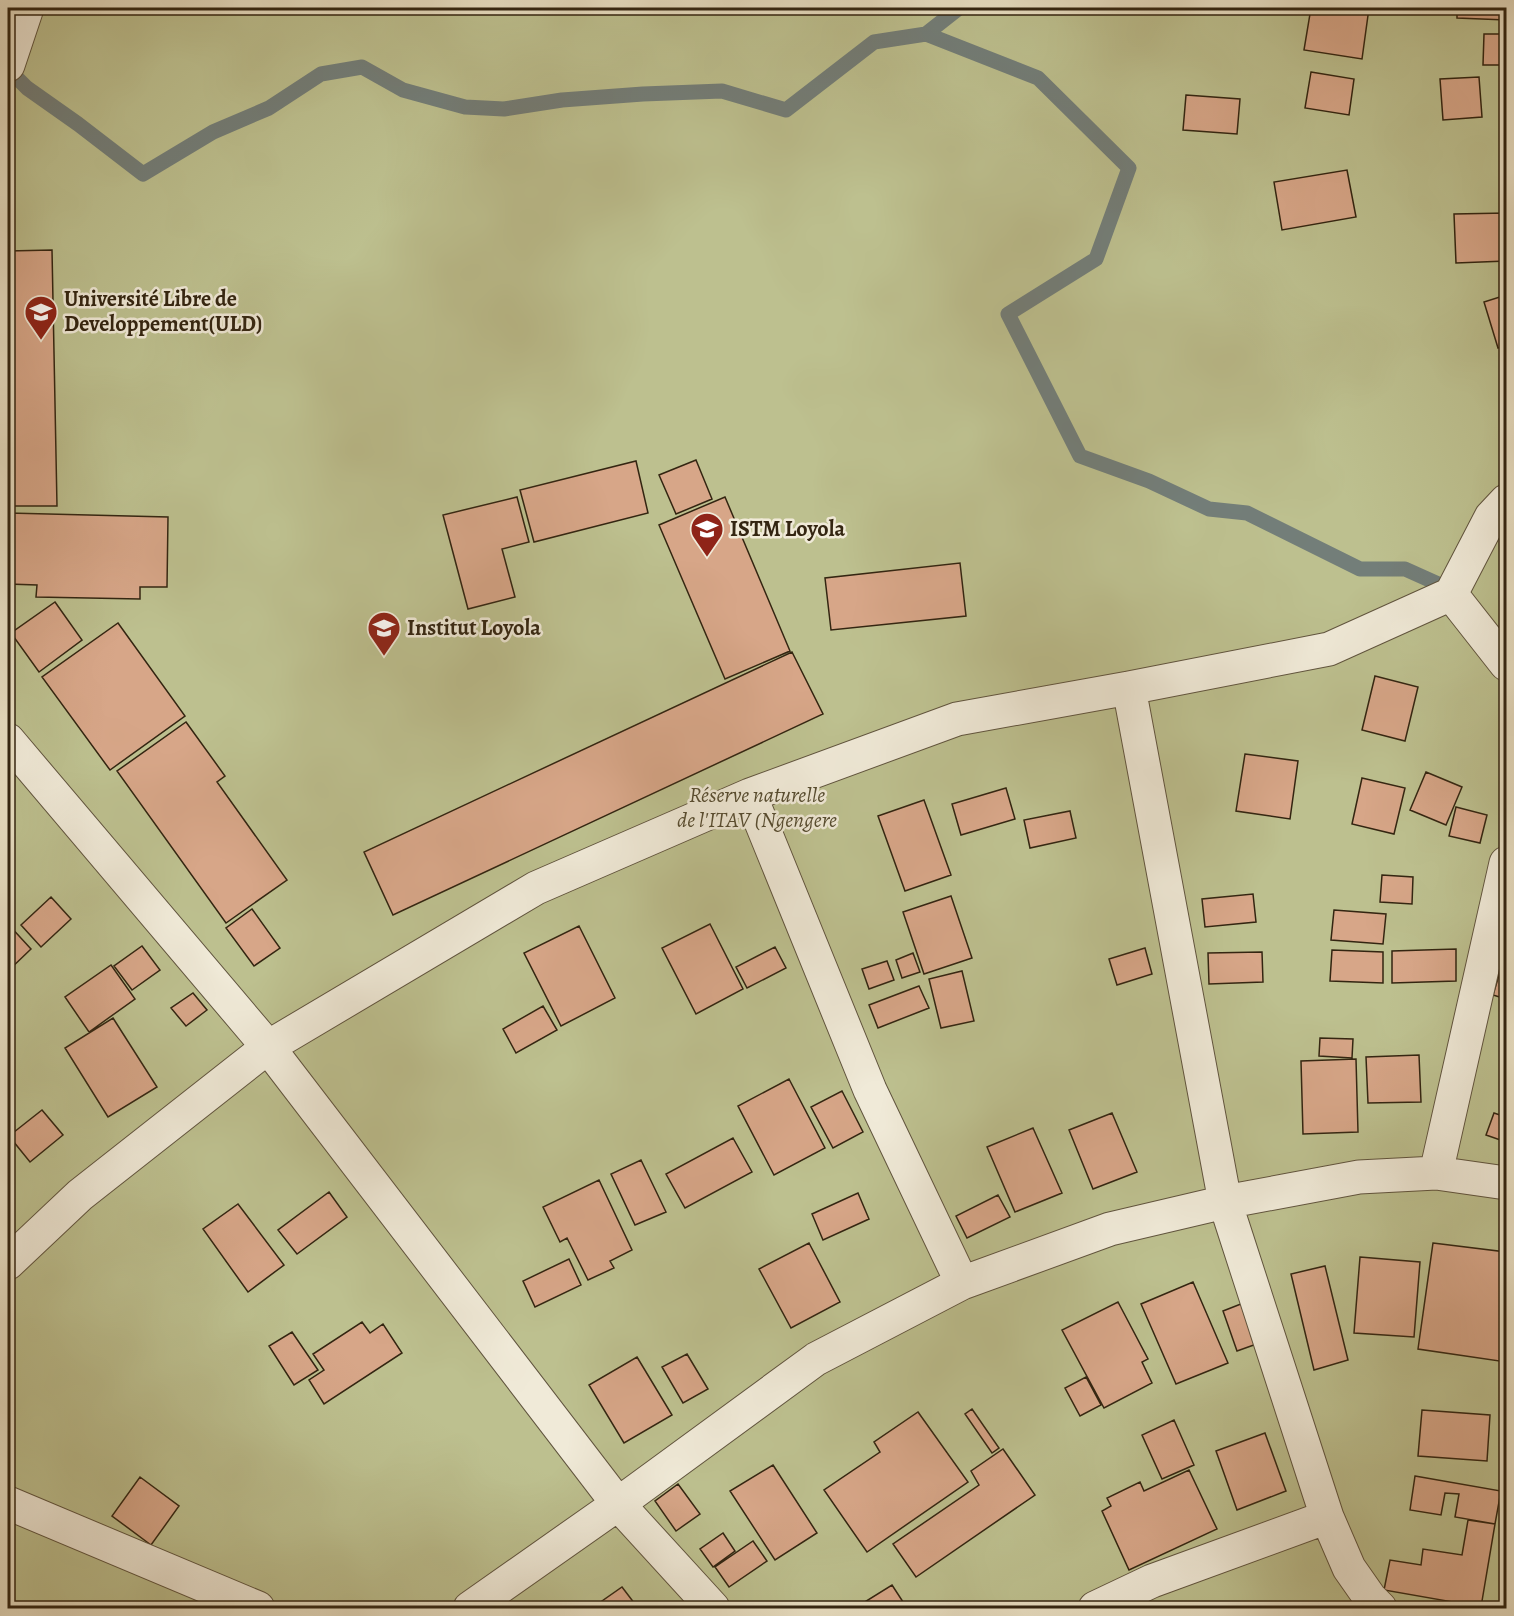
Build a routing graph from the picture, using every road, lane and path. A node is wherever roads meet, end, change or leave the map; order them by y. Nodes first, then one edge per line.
1 (27, 8) edge
2 (8, 65) edge
3 (1506, 501) edge
4 (1453, 590) junction
5 (1506, 664) edge
6 (1129, 688) junction
7 (8, 740) edge
8 (750, 795) junction
9 (1506, 863) edge
10 (268, 1047) junction
11 (1436, 1173) junction
12 (1506, 1183) edge
13 (1225, 1202) junction
14 (8, 1263) edge
15 (962, 1283) junction
16 (8, 1503) edge
17 (618, 1504) junction
18 (1327, 1517) junction
19 (258, 1608) edge
20 (470, 1608) edge
21 (713, 1608) edge
22 (1095, 1608) edge
23 (1380, 1608) edge

1 - 2 street
3 - 4 street
4 - 5 street
4 - 6 street
6 - 8 street
6 - 13 street
7 - 10 street
8 - 10 street
8 - 15 street
9 - 11 street
10 - 14 street
10 - 17 street
11 - 12 street
11 - 13 street
13 - 15 street
13 - 18 street
15 - 17 street
16 - 19 street
17 - 20 street
17 - 21 street
18 - 22 street
18 - 23 street

